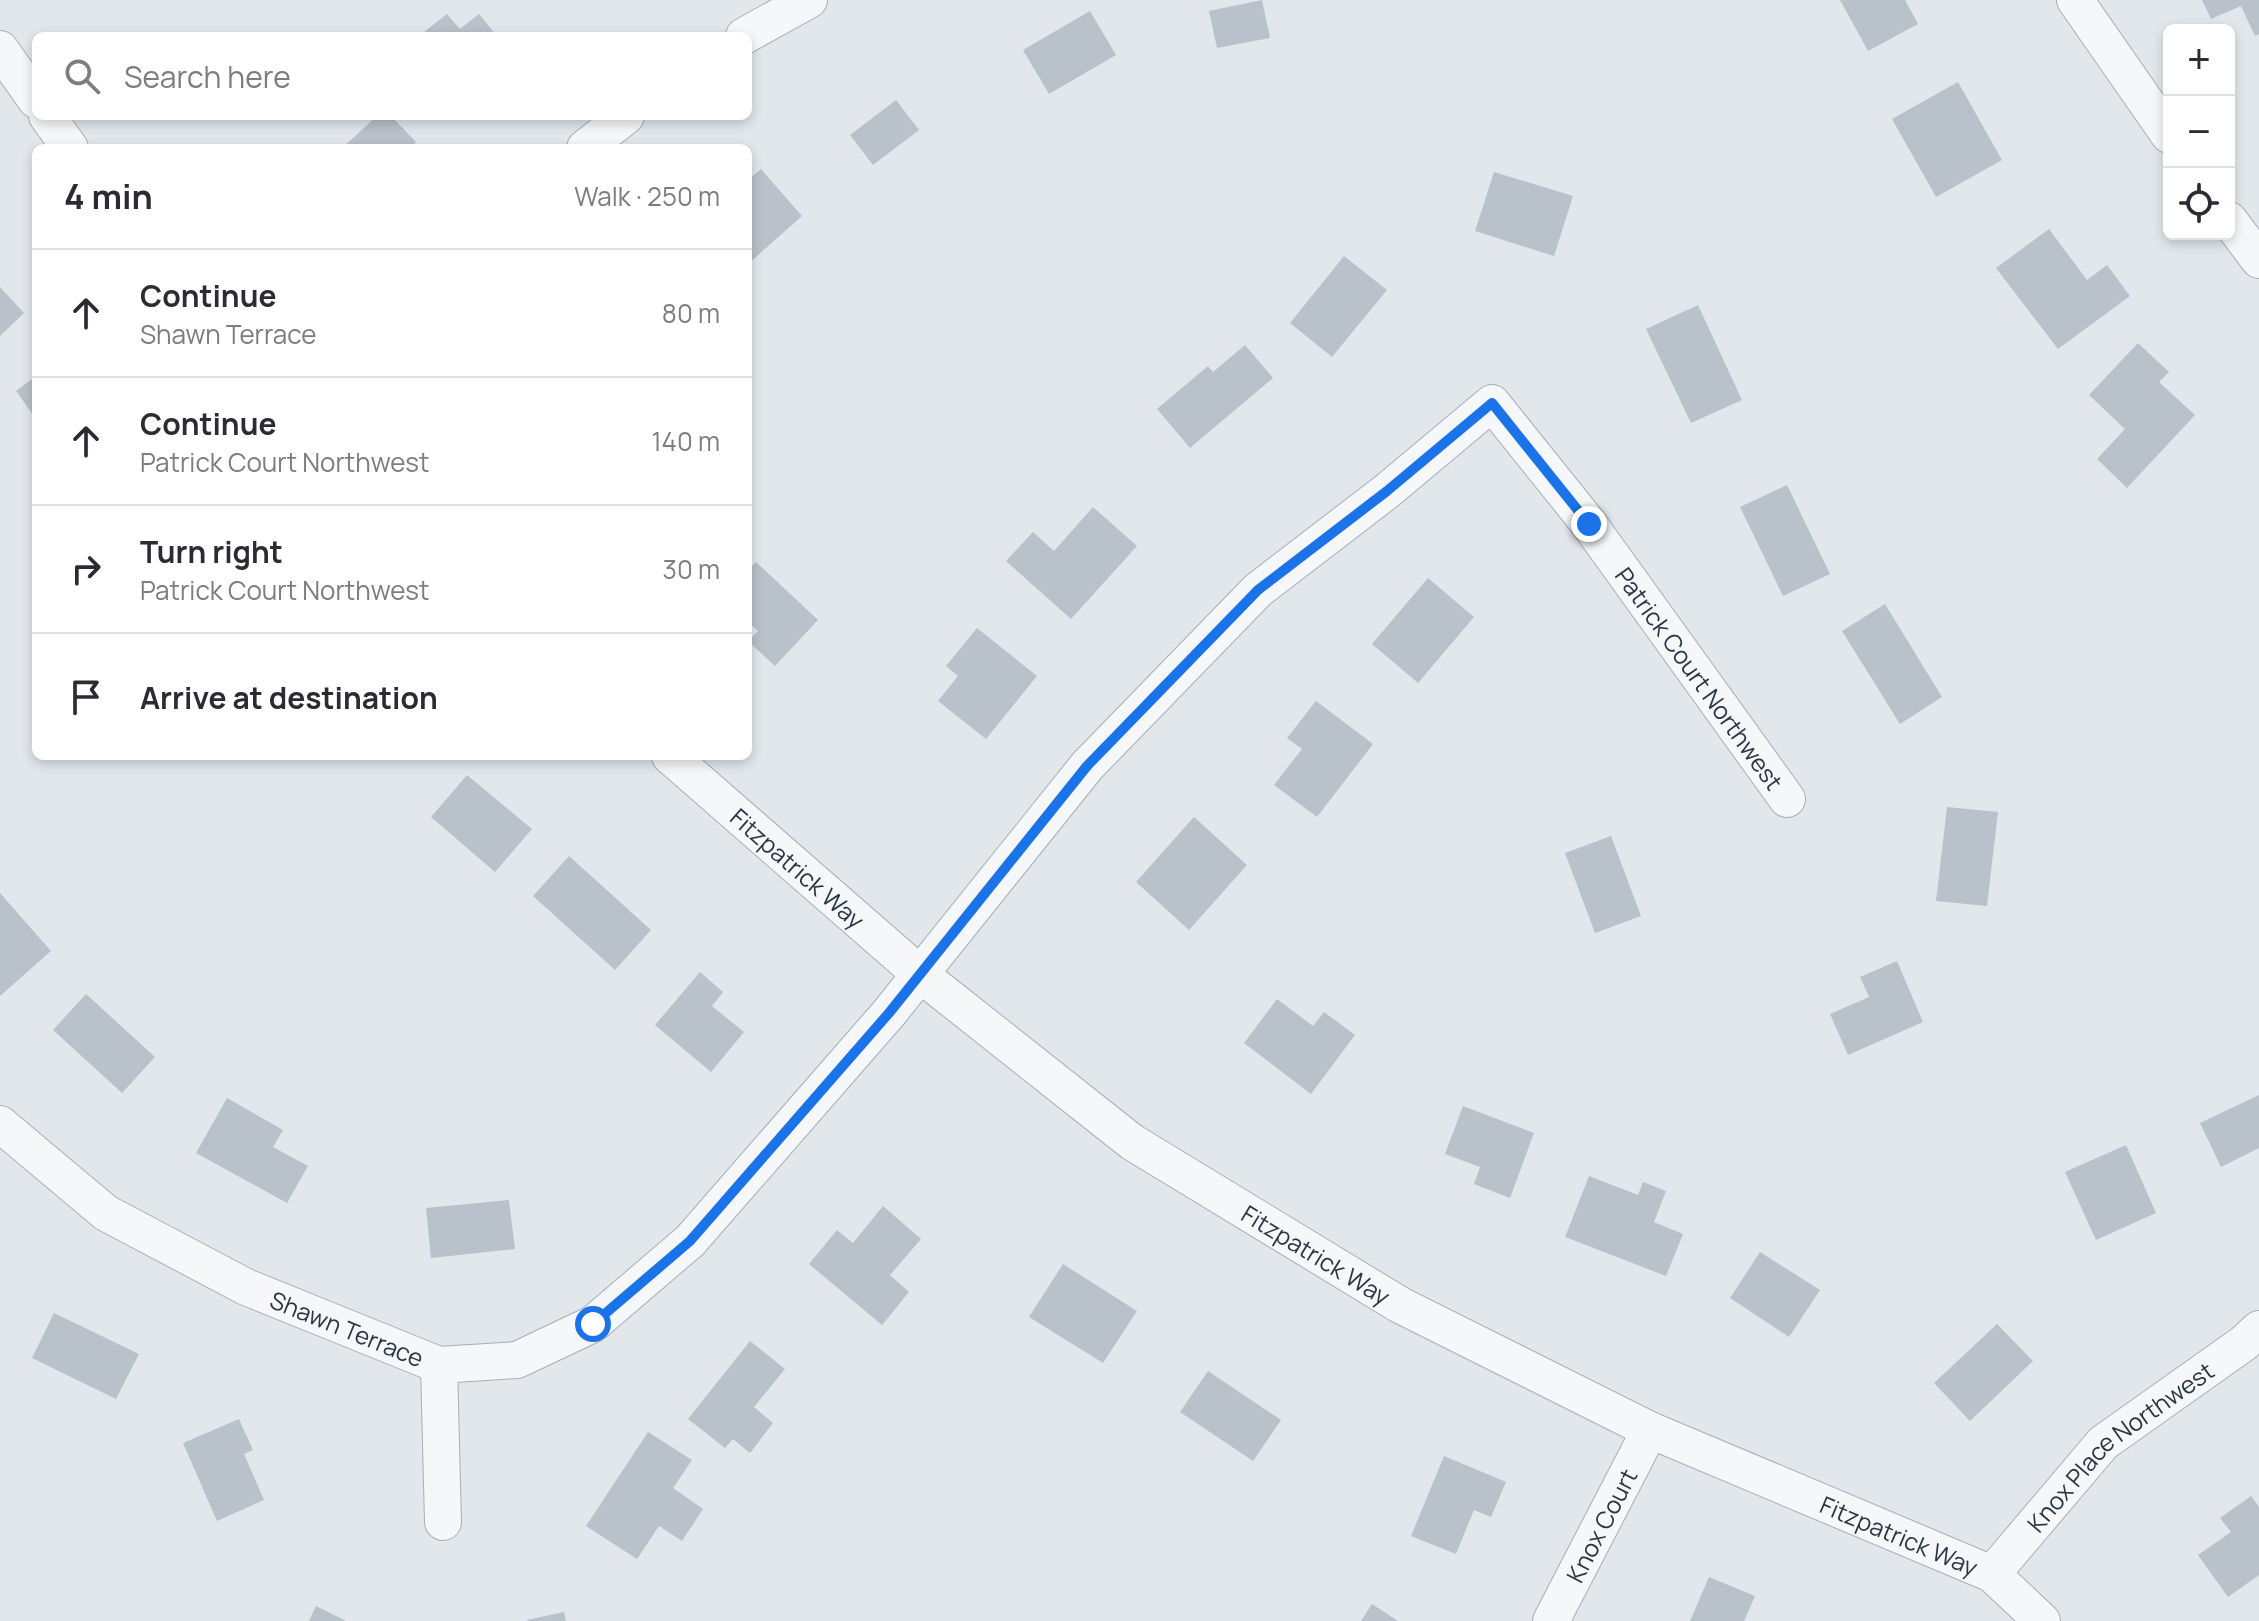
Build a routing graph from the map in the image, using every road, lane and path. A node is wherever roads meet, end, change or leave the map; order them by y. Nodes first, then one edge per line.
1 (809, 0) edge
2 (2075, 0) edge
3 (751, 32) edge
4 (0, 49) edge
5 (32, 94) edge
6 (50, 120) edge
7 (621, 120) edge
8 (2163, 126) edge
9 (67, 144) edge
10 (590, 144) edge
11 (2235, 228) edge
12 (2259, 260) edge
13 (675, 760) edge
14 (1787, 799) dead end
15 (921, 975) junction
16 (0, 1124) edge
17 (2259, 1329) edge
18 (439, 1365) junction
19 (1650, 1430) junction
20 (443, 1522) dead end
21 (1992, 1574) junction
22 (1551, 1621) edge
23 (2042, 1621) edge

1 - 3 street
2 - 8 street
4 - 5 street
6 - 9 street
7 - 10 street
11 - 12 street
13 - 15 street, Fitzpatrick Way
14 - 15 street, Patrick Court Northwest
15 - 18 street, Shawn Terrace
15 - 19 street, Fitzpatrick Way
16 - 18 street, Shawn Terrace
17 - 21 street, Knox Place Northwest
18 - 20 street
19 - 21 street, Fitzpatrick Way
19 - 22 street, Knox Court
21 - 23 street, Fitzpatrick Way

